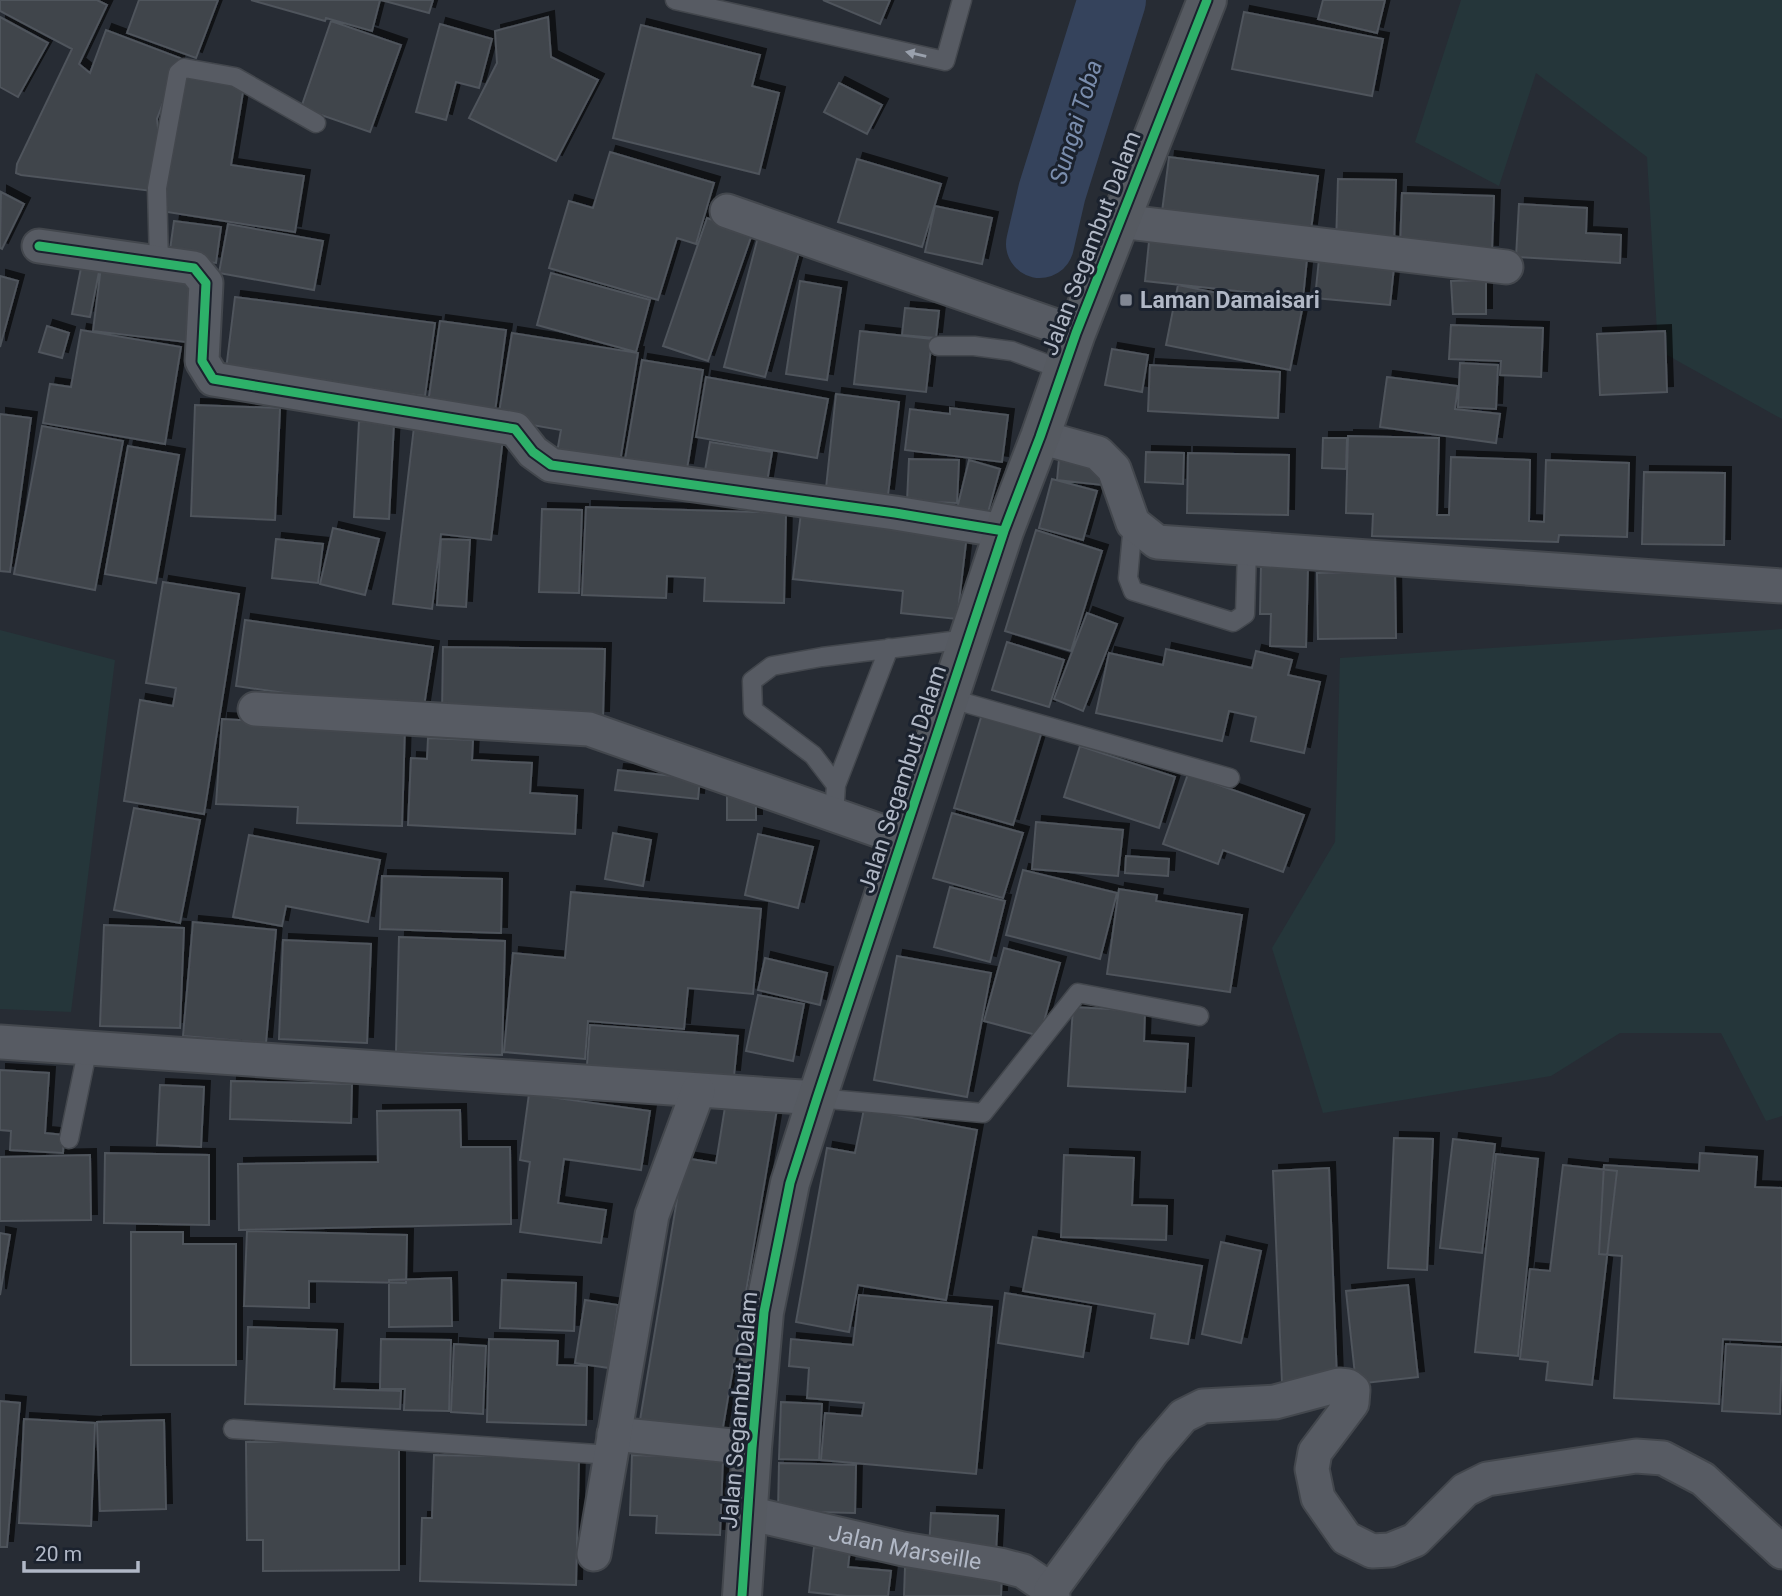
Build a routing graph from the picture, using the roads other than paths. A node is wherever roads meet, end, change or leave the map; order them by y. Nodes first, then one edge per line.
1 (675, 0) edge
2 (962, 0) edge
3 (1207, 0) edge
4 (316, 123) dead end
5 (727, 211) dead end
6 (1119, 221) junction
7 (39, 246) dead end
8 (159, 263) junction
9 (1506, 267) dead end
10 (1076, 332) junction
11 (938, 346) dead end
12 (1063, 370) junction
13 (1040, 437) junction
14 (1133, 523) junction
15 (1004, 531) junction
16 (1247, 549) junction
17 (1782, 586) edge
18 (968, 639) junction
19 (889, 648) junction
20 (948, 698) junction
21 (255, 709) dead end
22 (1230, 778) dead end
23 (835, 800) junction
24 (903, 839) junction
25 (1199, 1016) dead end
26 (0, 1042) edge
27 (88, 1047) junction
28 (698, 1091) junction
29 (817, 1098) junction
30 (69, 1139) dead end
31 (233, 1429) dead end
32 (612, 1444) junction
33 (752, 1448) junction
34 (748, 1513) junction
35 (1782, 1552) edge
36 (594, 1554) dead end
37 (1052, 1593) edge
38 (743, 1596) edge

2 -> 1 lane
3 - 6 street, Jalan Segambut Dalam
4 - 8 lane
5 - 10 street
6 - 9 street
6 - 10 street, Jalan Segambut Dalam
7 - 8 street
8 - 15 street
10 - 12 street, Jalan Segambut Dalam
11 - 12 lane
12 - 13 street, Jalan Segambut Dalam
13 - 14 street
13 - 15 street, Jalan Segambut Dalam
14 - 16 street
14 - 16 lane
15 - 18 street, Jalan Segambut Dalam
16 - 17 street
18 - 19 lane
18 - 20 street, Jalan Segambut Dalam
19 - 23 lane
19 - 23 lane
20 - 22 lane
20 - 24 street, Jalan Segambut Dalam
21 - 23 street
23 - 24 street
24 - 29 street, Jalan Segambut Dalam
25 - 29 lane
26 - 27 street
27 - 28 street
27 - 30 lane
28 - 29 street
28 - 32 street
29 - 33 street, Jalan Segambut Dalam
31 - 32 lane
32 - 33 street
32 - 36 street
33 - 34 street, Jalan Segambut Dalam
34 - 37 street, Jalan Marseille
34 - 38 street, Jalan Segambut Dalam
35 - 37 street

